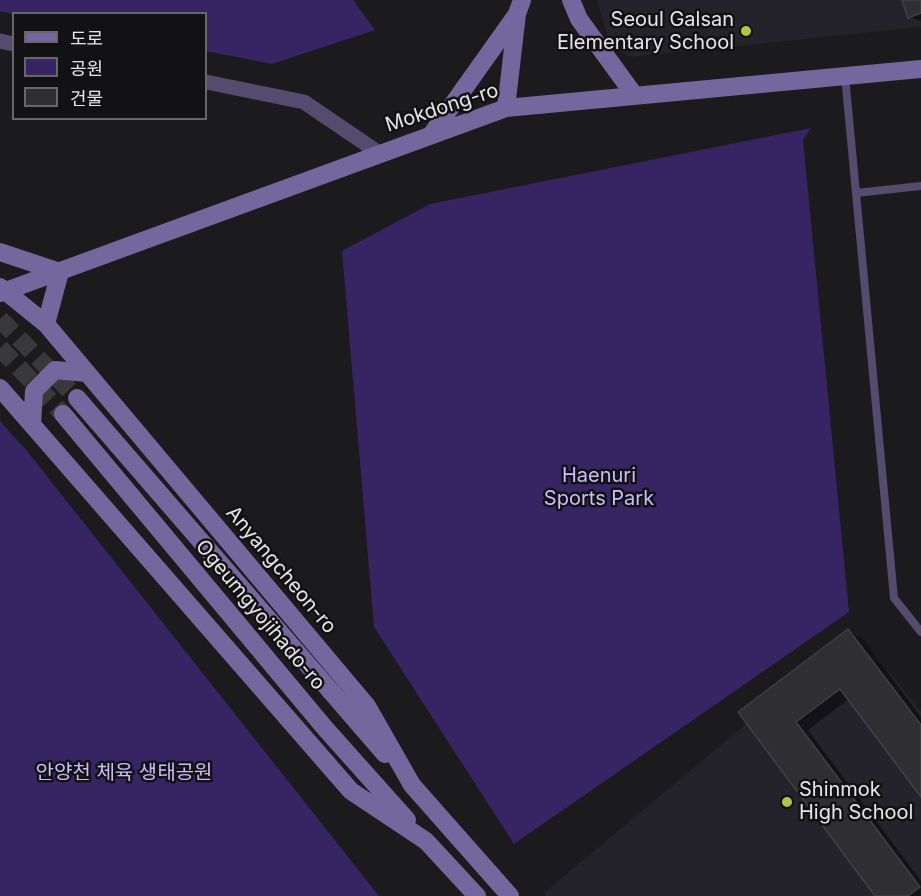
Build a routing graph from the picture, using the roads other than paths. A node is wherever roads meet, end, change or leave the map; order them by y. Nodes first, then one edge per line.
1 (571, 0) edge
2 (519, 7) edge
3 (921, 69) edge
4 (845, 76) junction
5 (207, 82) edge
6 (635, 96) junction
7 (506, 108) junction
8 (431, 135) junction
9 (379, 153) junction
10 (921, 186) edge
11 (856, 193) junction
12 (0, 252) edge
13 (60, 272) junction
14 (2, 291) edge
15 (46, 324) junction
16 (86, 373) junction
17 (0, 388) edge
18 (76, 398) tunnel mouth
19 (63, 414) tunnel mouth
20 (32, 424) junction
21 (921, 632) edge
22 (412, 785) junction
23 (426, 842) junction
24 (477, 896) edge
25 (510, 896) edge

1 - 6 main road
2 - 7 main road
2 - 8 main road
3 - 4 main road, Mokdong-ro
4 - 6 main road, Mokdong-ro
4 - 11 lane
5 - 9 street
6 - 7 main road, Mokdong-ro
7 - 8 main road, Mokdong-ro
8 - 9 main road, Mokdong-ro
9 - 13 main road, Mokdong-ro
10 - 11 lane
11 - 21 lane
12 - 13 main road
13 - 14 main road, Mokdong-ro
13 - 15 main road
14 - 15 main road, Anyangcheon-ro
15 - 16 main road, Anyangcheon-ro
16 - 20 main road
16 - 22 main road, Anyangcheon-ro
17 - 20 main road
18 - 22 main road, Ogeumgyojihado-ro
19 - 23 main road, Ogeumgyojihado-ro
20 - 23 main road
22 - 25 main road, Anyangcheon-ro
23 - 24 main road

